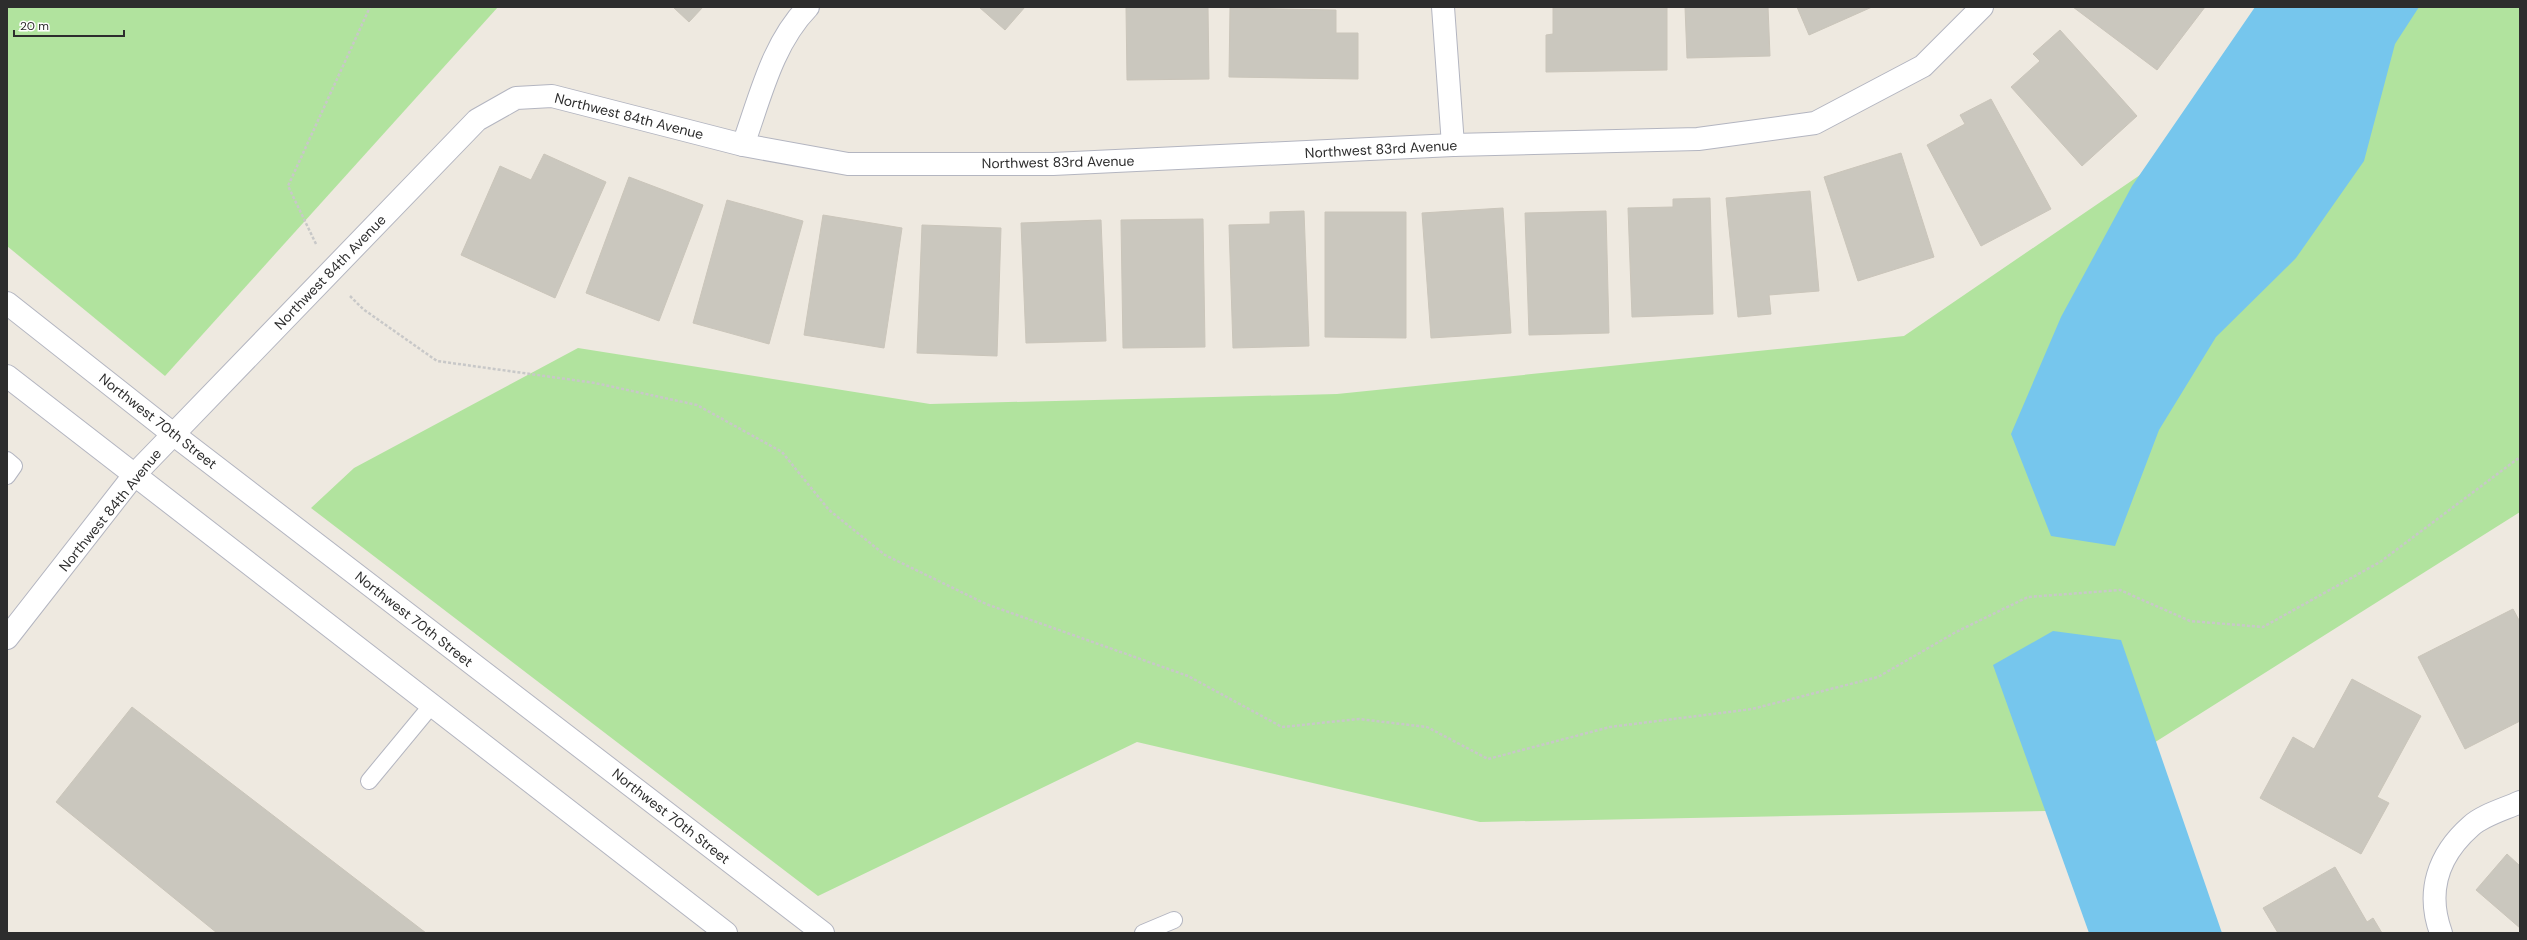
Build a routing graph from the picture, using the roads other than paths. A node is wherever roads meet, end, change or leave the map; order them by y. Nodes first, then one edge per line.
1 (808, 7) edge
2 (1443, 7) edge
3 (1982, 7) edge
4 (743, 144) junction
5 (1453, 145) junction
6 (7, 303) edge
7 (7, 376) edge
8 (173, 434) junction
9 (7, 460) edge
10 (135, 474) junction
11 (7, 476) edge
12 (7, 638) edge
13 (431, 706) junction
14 (368, 781) dead end
15 (2520, 802) edge
16 (1174, 920) dead end
17 (726, 933) edge
18 (823, 933) edge
19 (1143, 933) edge
20 (2441, 933) edge

1 - 4 street
2 - 5 street
3 - 5 street, Northwest 83rd Avenue
4 - 5 street, Northwest 83rd Avenue
4 - 8 street, Northwest 84th Avenue
6 - 8 street, Northwest 70th Street
7 - 10 street
8 - 10 street, Northwest 84th Avenue
8 - 18 street, Northwest 70th Street
9 - 11 lane
10 - 12 street, Northwest 84th Avenue
10 - 13 street
13 - 14 lane
13 - 17 street
15 - 20 street
16 - 19 lane

